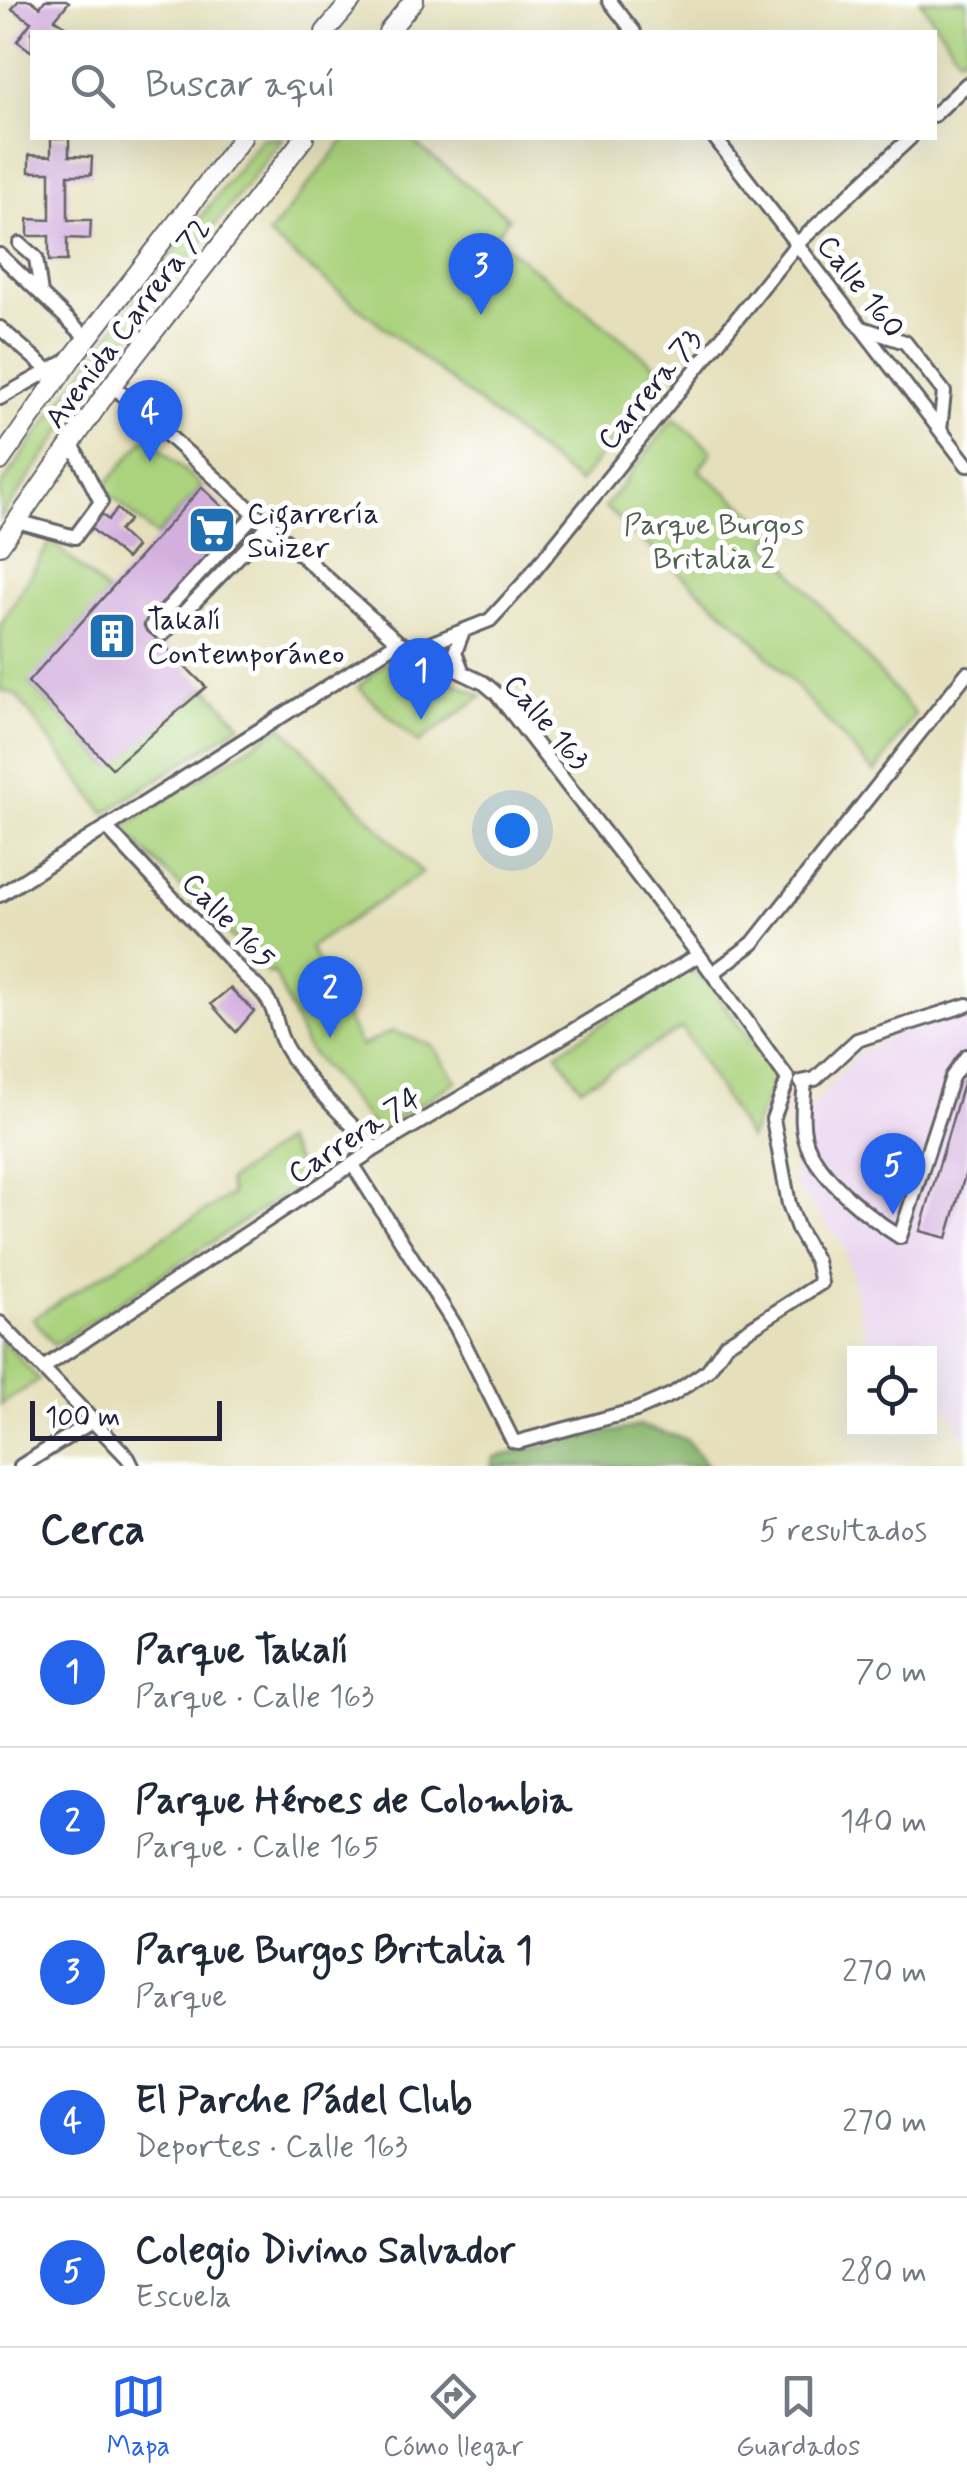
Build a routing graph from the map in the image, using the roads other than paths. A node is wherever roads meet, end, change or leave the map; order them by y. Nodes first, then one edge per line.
1 (352, 0) edge
2 (414, 0) edge
3 (609, 0) edge
4 (327, 30) edge
5 (390, 30) edge
6 (632, 30) edge
7 (967, 84) edge
8 (937, 111) edge
9 (240, 140) edge
10 (302, 140) edge
11 (717, 140) edge
12 (908, 140) edge
13 (20, 244) dead end
14 (797, 244) junction
15 (0, 255) edge
16 (41, 294) junction
17 (0, 328) edge
18 (861, 328) junction
19 (88, 338) junction
20 (72, 358) junction
21 (48, 370) junction
22 (112, 385) junction
23 (0, 398) edge
24 (940, 430) junction
25 (71, 442) junction
26 (0, 461) edge
27 (967, 465) edge
28 (254, 514) junction
29 (17, 521) junction
30 (268, 526) junction
31 (227, 544) junction
32 (0, 546) edge
33 (240, 554) junction
34 (463, 631) junction
35 (398, 642) junction
36 (414, 650) junction
37 (967, 673) edge
38 (463, 674) junction
39 (106, 828) junction
40 (0, 895) edge
41 (699, 955) junction
42 (713, 974) junction
43 (967, 1005) edge
44 (967, 1056) edge
45 (788, 1079) junction
46 (805, 1082) junction
47 (375, 1149) junction
48 (353, 1165) junction
49 (0, 1323) edge
50 (43, 1368) junction
51 (93, 1421) junction
52 (130, 1462) edge
53 (21, 1466) edge

1 - 4 highway
2 - 5 highway
3 - 6 street
7 - 8 street
9 - 19 highway, Avenida Carrera 72
10 - 22 highway, Avenida Carrera 72
11 - 14 street, Calle 160
12 - 14 street, Carrera 73
13 - 16 street
14 - 18 street, Calle 160
14 - 34 street, Carrera 73
15 - 16 street
16 - 19 street
17 - 21 street
18 - 24 street, Calle 160
18 - 24 street
19 - 20 highway, Avenida Carrera 72
20 - 21 street
20 - 26 highway, Avenida Carrera 72
21 - 23 street
22 - 25 highway, Avenida Carrera 72
22 - 28 street, Calle 163
24 - 27 street, Calle 160
25 - 29 highway, Avenida Carrera 72
25 - 29 street
28 - 30 street, Calle 163
28 - 31 street
29 - 32 highway, Avenida Carrera 72
30 - 33 street
30 - 35 street, Calle 163
31 - 33 street
31 - 33 street
34 - 36 street, Carrera 73
34 - 38 street
35 - 36 street, Calle 163
35 - 39 street
36 - 38 street, Calle 163
37 - 42 street
38 - 41 street, Calle 163
39 - 40 street
39 - 47 street, Calle 165
41 - 42 street, Calle 163
41 - 47 street, Carrera 74
42 - 45 street, Calle 163
43 - 46 street
44 - 46 street
45 - 46 street
45 - 48 street
47 - 48 street, Carrera 74
48 - 50 street, Carrera 74
49 - 50 street
50 - 51 street
51 - 52 street
51 - 53 street

